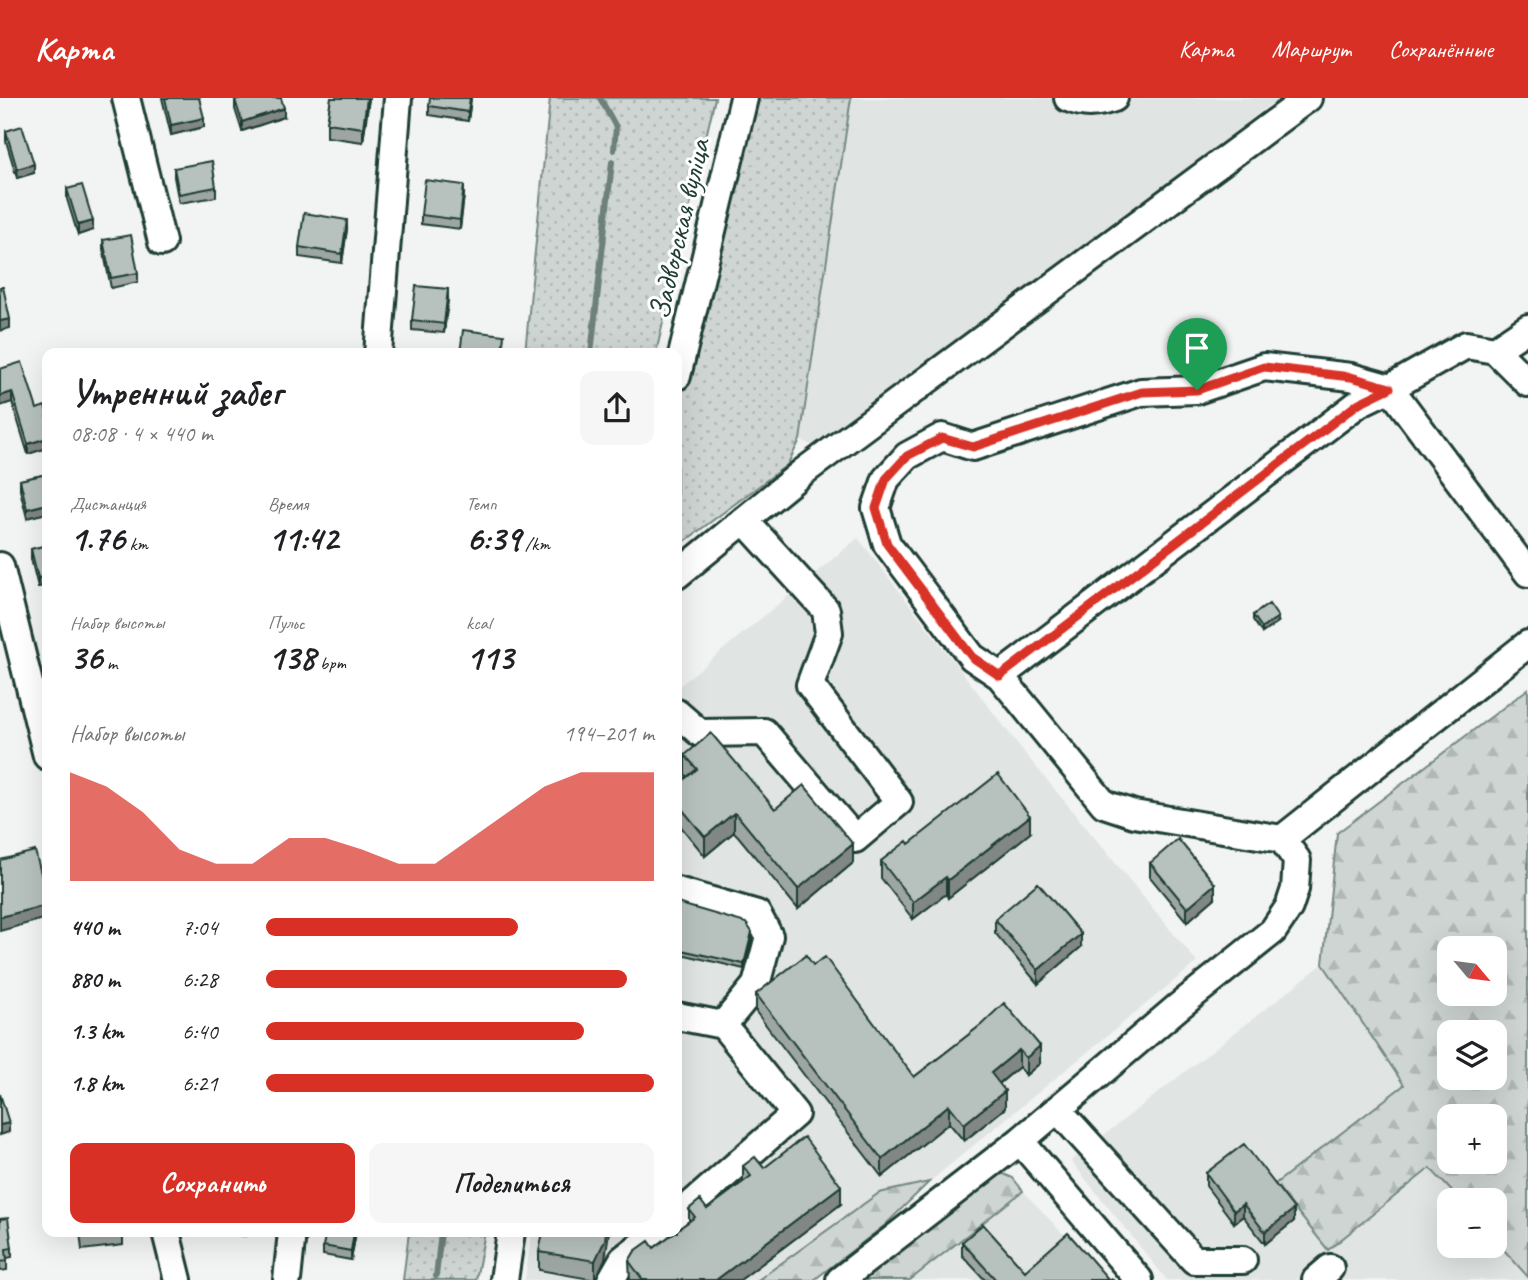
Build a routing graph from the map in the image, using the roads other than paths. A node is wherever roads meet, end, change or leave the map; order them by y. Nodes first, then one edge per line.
1 (126, 98) edge
2 (397, 98) edge
3 (744, 98) edge
4 (1068, 98) edge
5 (1114, 98) edge
6 (1308, 98) edge
7 (162, 242) dead end
8 (1528, 328) edge
9 (378, 348) edge
10 (1494, 350) junction
11 (682, 355) edge
12 (1528, 383) edge
13 (1390, 388) junction
14 (744, 520) junction
15 (0, 566) edge
16 (682, 571) edge
17 (1528, 573) edge
18 (1528, 644) edge
19 (1000, 676) junction
20 (682, 718) edge
21 (42, 736) edge
22 (1282, 839) junction
23 (682, 892) edge
24 (682, 1017) edge
25 (723, 1025) junction
26 (1058, 1110) junction
27 (1020, 1141) junction
28 (682, 1213) edge
29 (167, 1237) edge
30 (291, 1237) edge
31 (510, 1237) edge
32 (651, 1237) edge
33 (1243, 1260) dead end
34 (178, 1280) edge
35 (287, 1280) edge
36 (504, 1280) edge
37 (611, 1280) edge
38 (840, 1280) edge
39 (1139, 1280) edge

1 - 7 street
2 - 9 street
3 - 11 street, Задворская вуліца
4 - 5 street
6 - 14 street
8 - 10 street
10 - 12 street
10 - 13 street
13 - 17 street
13 - 19 street
13 - 19 street
14 - 16 street
14 - 20 street
15 - 21 street
18 - 22 street
19 - 22 street
22 - 26 street
23 - 25 street
24 - 25 street
25 - 28 street
26 - 27 street
26 - 33 street
27 - 38 street
27 - 39 street
29 - 34 street
30 - 35 street
31 - 36 street
32 - 37 street

